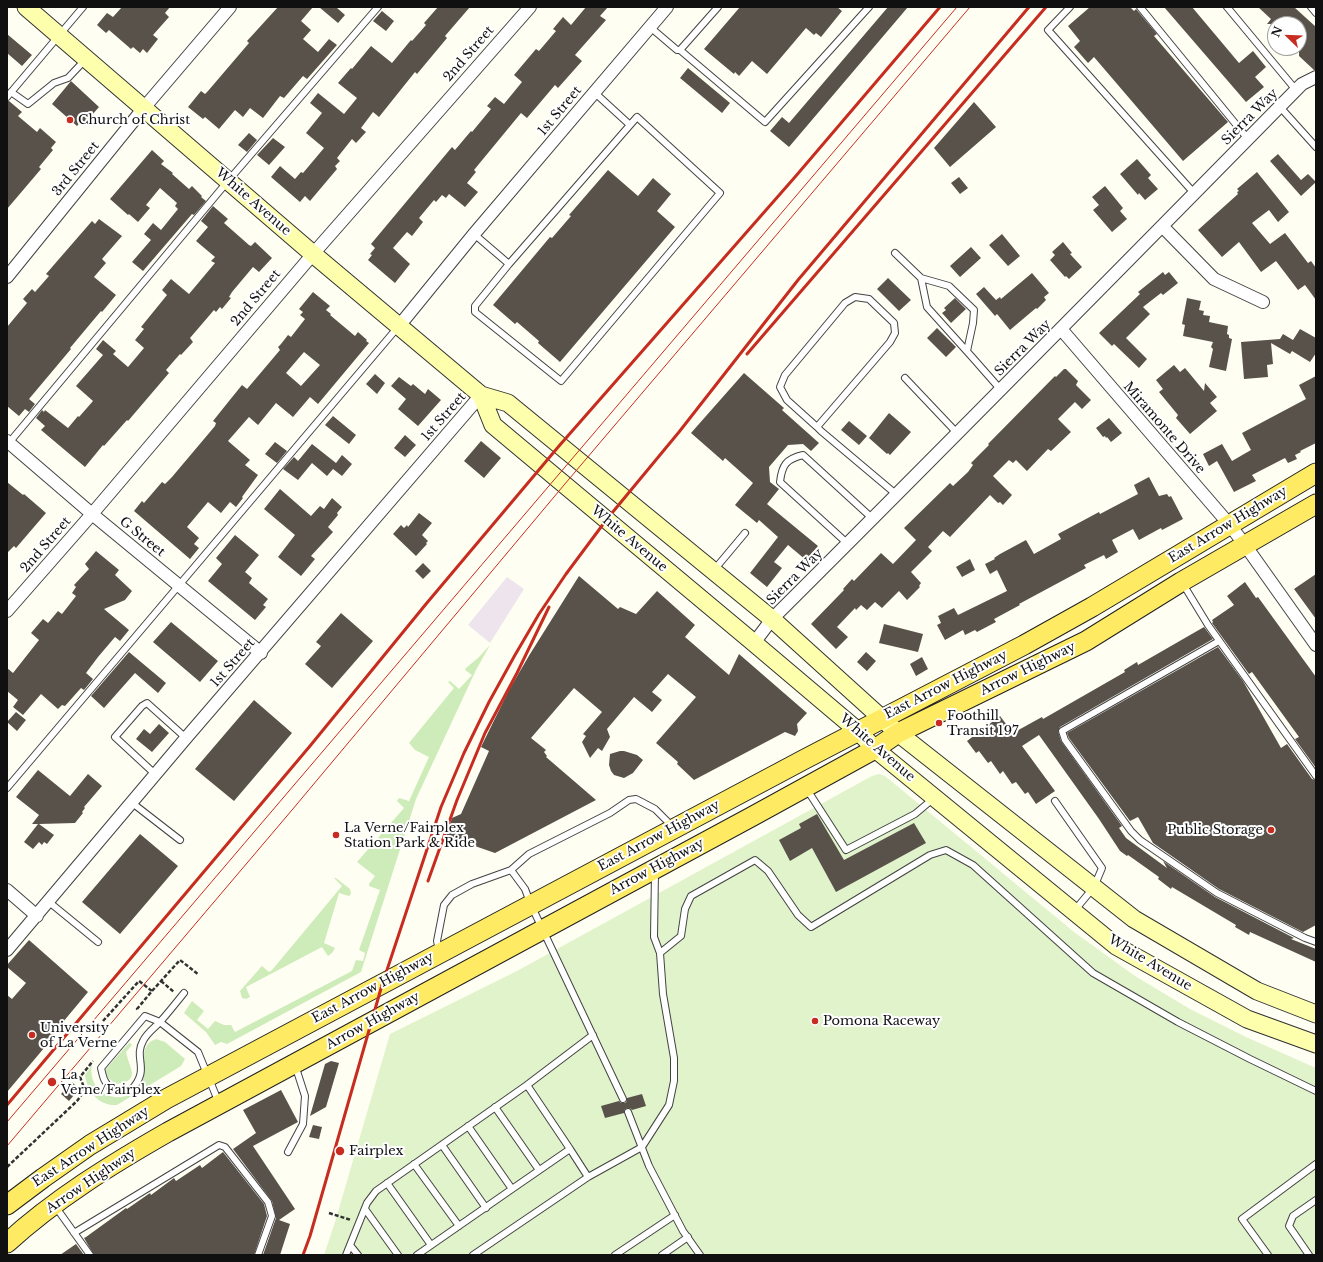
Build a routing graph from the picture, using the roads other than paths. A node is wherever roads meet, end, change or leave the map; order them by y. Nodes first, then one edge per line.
1 (26, 7) edge
2 (83, 7) edge
3 (230, 7) edge
4 (378, 7) edge
5 (530, 7) edge
6 (667, 7) edge
7 (718, 7) edge
8 (869, 7) edge
9 (1070, 7) edge
10 (1140, 7) edge
11 (1227, 7) edge
12 (1311, 7) edge
13 (1316, 13) edge
14 (650, 27) junction
15 (58, 36) junction
16 (680, 50) junction
17 (86, 59) junction
18 (1316, 77) edge
19 (1296, 90) junction
20 (594, 92) junction
21 (9, 94) edge
22 (1280, 107) junction
23 (143, 109) junction
24 (630, 125) junction
25 (1248, 139) junction
26 (1316, 147) edge
27 (228, 181) junction
28 (1194, 193) junction
29 (1162, 226) junction
30 (474, 234) junction
31 (895, 253) dead end
32 (313, 254) junction
33 (509, 264) junction
34 (7, 277) edge
35 (921, 278) junction
36 (1263, 302) dead end
37 (399, 326) junction
38 (1062, 329) junction
39 (967, 351) junction
40 (905, 378) dead end
41 (1001, 390) junction
42 (481, 395) junction
43 (817, 427) junction
44 (958, 434) junction
45 (8, 443) edge
46 (1316, 473) edge
47 (897, 494) junction
48 (1316, 504) edge
49 (92, 514) junction
50 (873, 519) junction
51 (1229, 524) junction
52 (745, 533) dead end
53 (848, 544) junction
54 (1246, 545) junction
55 (714, 570) junction
56 (1181, 582) junction
57 (179, 585) junction
58 (7, 611) edge
59 (772, 619) junction
60 (1219, 641) junction
61 (754, 643) junction
62 (1316, 645) edge
63 (260, 653) junction
64 (881, 719) junction
65 (858, 731) junction
66 (898, 733) junction
67 (186, 738) junction
68 (875, 749) junction
69 (156, 774) junction
70 (1316, 776) edge
71 (806, 787) junction
72 (7, 788) edge
73 (934, 797) junction
74 (1055, 801) dead end
75 (132, 802) junction
76 (674, 828) junction
77 (180, 840) dead end
78 (655, 868) junction
79 (511, 870) junction
80 (1094, 887) junction
81 (7, 890) edge
82 (49, 902) junction
83 (531, 905) junction
84 (1074, 912) junction
85 (36, 916) junction
86 (543, 929) junction
87 (98, 942) dead end
88 (1316, 942) edge
89 (7, 950) edge
90 (660, 953) junction
91 (440, 954) junction
92 (184, 994) dead end
93 (1316, 1014) edge
94 (160, 1022) junction
95 (593, 1035) junction
96 (1316, 1044) edge
97 (295, 1064) junction
98 (208, 1077) junction
99 (527, 1085) junction
100 (1316, 1091) edge
101 (623, 1099) dead end
102 (220, 1104) junction
103 (495, 1107) junction
104 (628, 1112) dead end
105 (468, 1126) junction
106 (442, 1145) junction
107 (642, 1148) junction
108 (570, 1149) junction
109 (288, 1152) dead end
110 (414, 1164) junction
111 (1316, 1164) edge
112 (539, 1170) junction
113 (588, 1177) junction
114 (388, 1184) junction
115 (512, 1189) junction
116 (1316, 1200) edge
117 (7, 1205) edge
118 (54, 1205) junction
119 (486, 1208) junction
120 (365, 1209) junction
121 (675, 1215) junction
122 (459, 1226) junction
123 (74, 1233) junction
124 (688, 1237) junction
125 (7, 1243) edge
126 (350, 1245) junction
127 (431, 1245) junction
128 (90, 1255) edge
129 (258, 1255) edge
130 (346, 1255) edge
131 (358, 1255) edge
132 (398, 1255) edge
133 (417, 1255) edge
134 (473, 1255) edge
135 (615, 1255) edge
136 (662, 1255) edge
137 (700, 1255) edge
138 (1268, 1255) edge
139 (1309, 1255) edge

1 - 15 main road, White Avenue
2 - 15 lane
3 - 23 street, 3rd Street
4 - 27 lane
5 - 32 street, 2nd Street
6 - 14 street, 1st Street
7 - 16 lane
8 - 16 lane
9 - 28 lane
10 - 25 lane
11 - 19 lane
12 - 13 lane
14 - 16 lane
14 - 20 street, 1st Street
15 - 17 main road, White Avenue
15 - 21 lane
17 - 21 lane
17 - 23 main road, White Avenue
18 - 19 street, Sierra Way
19 - 22 street, Sierra Way
20 - 24 lane
20 - 30 street, 1st Street
22 - 25 street, Sierra Way
22 - 26 lane
23 - 27 main road, White Avenue
23 - 34 street, 3rd Street
24 - 33 lane
24 - 33 lane
25 - 28 street, Sierra Way
27 - 32 main road, White Avenue
27 - 45 lane
28 - 29 street, Sierra Way
29 - 36 street
29 - 38 street, Sierra Way
30 - 33 lane
30 - 37 street, 1st Street
31 - 35 lane
32 - 37 main road, White Avenue
32 - 49 street, 2nd Street
35 - 39 lane
35 - 39 lane
37 - 42 main road, White Avenue
37 - 57 lane
38 - 41 street, Sierra Way
38 - 51 street, Miramonte Drive
39 - 41 lane
40 - 44 lane
41 - 44 street, Sierra Way
42 - 55 main road, White Avenue
42 - 61 main road, White Avenue
42 - 63 street, 1st Street
43 - 43 lane
43 - 47 lane
44 - 47 street, Sierra Way
45 - 49 street, G Street
46 - 51 main road, East Arrow Highway
47 - 50 street, Sierra Way
48 - 54 main road, Arrow Highway
49 - 57 street, G Street
49 - 58 street, 2nd Street
50 - 53 street, Sierra Way
50 - 53 lane
51 - 54 street, Miramonte Drive
51 - 64 main road, East Arrow Highway
52 - 55 lane
53 - 59 street, Sierra Way
54 - 56 main road, Arrow Highway
54 - 62 street, Miramonte Drive
55 - 59 main road, White Avenue
56 - 60 lane
56 - 66 main road, Arrow Highway
57 - 63 street, G Street
57 - 72 lane
59 - 61 street, Sierra Way
59 - 64 main road, White Avenue
60 - 70 lane
60 - 88 lane
61 - 65 main road, White Avenue
63 - 67 street, 1st Street
64 - 65 main road, East Arrow Highway
64 - 66 main road, White Avenue
65 - 68 main road, White Avenue
65 - 76 main road, East Arrow Highway
66 - 68 main road, Arrow Highway
66 - 80 main road, White Avenue
67 - 69 street, 1st Street
67 - 69 lane
68 - 71 main road, Arrow Highway
68 - 73 main road, White Avenue
69 - 75 street, 1st Street
71 - 73 lane
71 - 78 main road, Arrow Highway
73 - 84 main road, White Avenue
74 - 80 lane
75 - 77 lane
75 - 82 street, 1st Street
76 - 79 lane
76 - 83 main road, East Arrow Highway
78 - 86 main road, Arrow Highway
78 - 90 lane
79 - 83 lane
79 - 91 lane
80 - 84 lane
80 - 93 main road, White Avenue
81 - 85 street
82 - 85 street, 1st Street
82 - 87 lane
83 - 86 lane
83 - 91 main road, East Arrow Highway
84 - 96 main road, White Avenue
85 - 89 street, 1st Street
86 - 95 lane
86 - 97 main road, Arrow Highway
90 - 100 lane
90 - 107 lane
91 - 98 main road, East Arrow Highway
92 - 94 lane
94 - 94 lane
94 - 98 lane
95 - 99 lane
95 - 101 lane
97 - 102 main road, Arrow Highway
97 - 109 lane
98 - 102 lane
98 - 117 main road, East Arrow Highway
99 - 103 lane
99 - 108 lane
102 - 118 main road, Arrow Highway
103 - 105 lane
103 - 112 lane
104 - 107 lane
105 - 106 lane
105 - 115 lane
106 - 110 lane
106 - 119 lane
107 - 113 lane
107 - 121 lane
108 - 112 lane
108 - 113 lane
110 - 114 lane
110 - 122 lane
111 - 138 lane
112 - 115 lane
113 - 134 lane
114 - 120 lane
114 - 127 lane
115 - 119 lane
116 - 139 lane
118 - 123 lane
118 - 125 main road, Arrow Highway
119 - 122 lane
120 - 126 lane
120 - 132 lane
121 - 124 lane
121 - 135 lane
122 - 127 lane
123 - 128 lane
123 - 129 lane
124 - 136 lane
124 - 137 lane
126 - 130 lane
126 - 131 lane
127 - 133 lane

